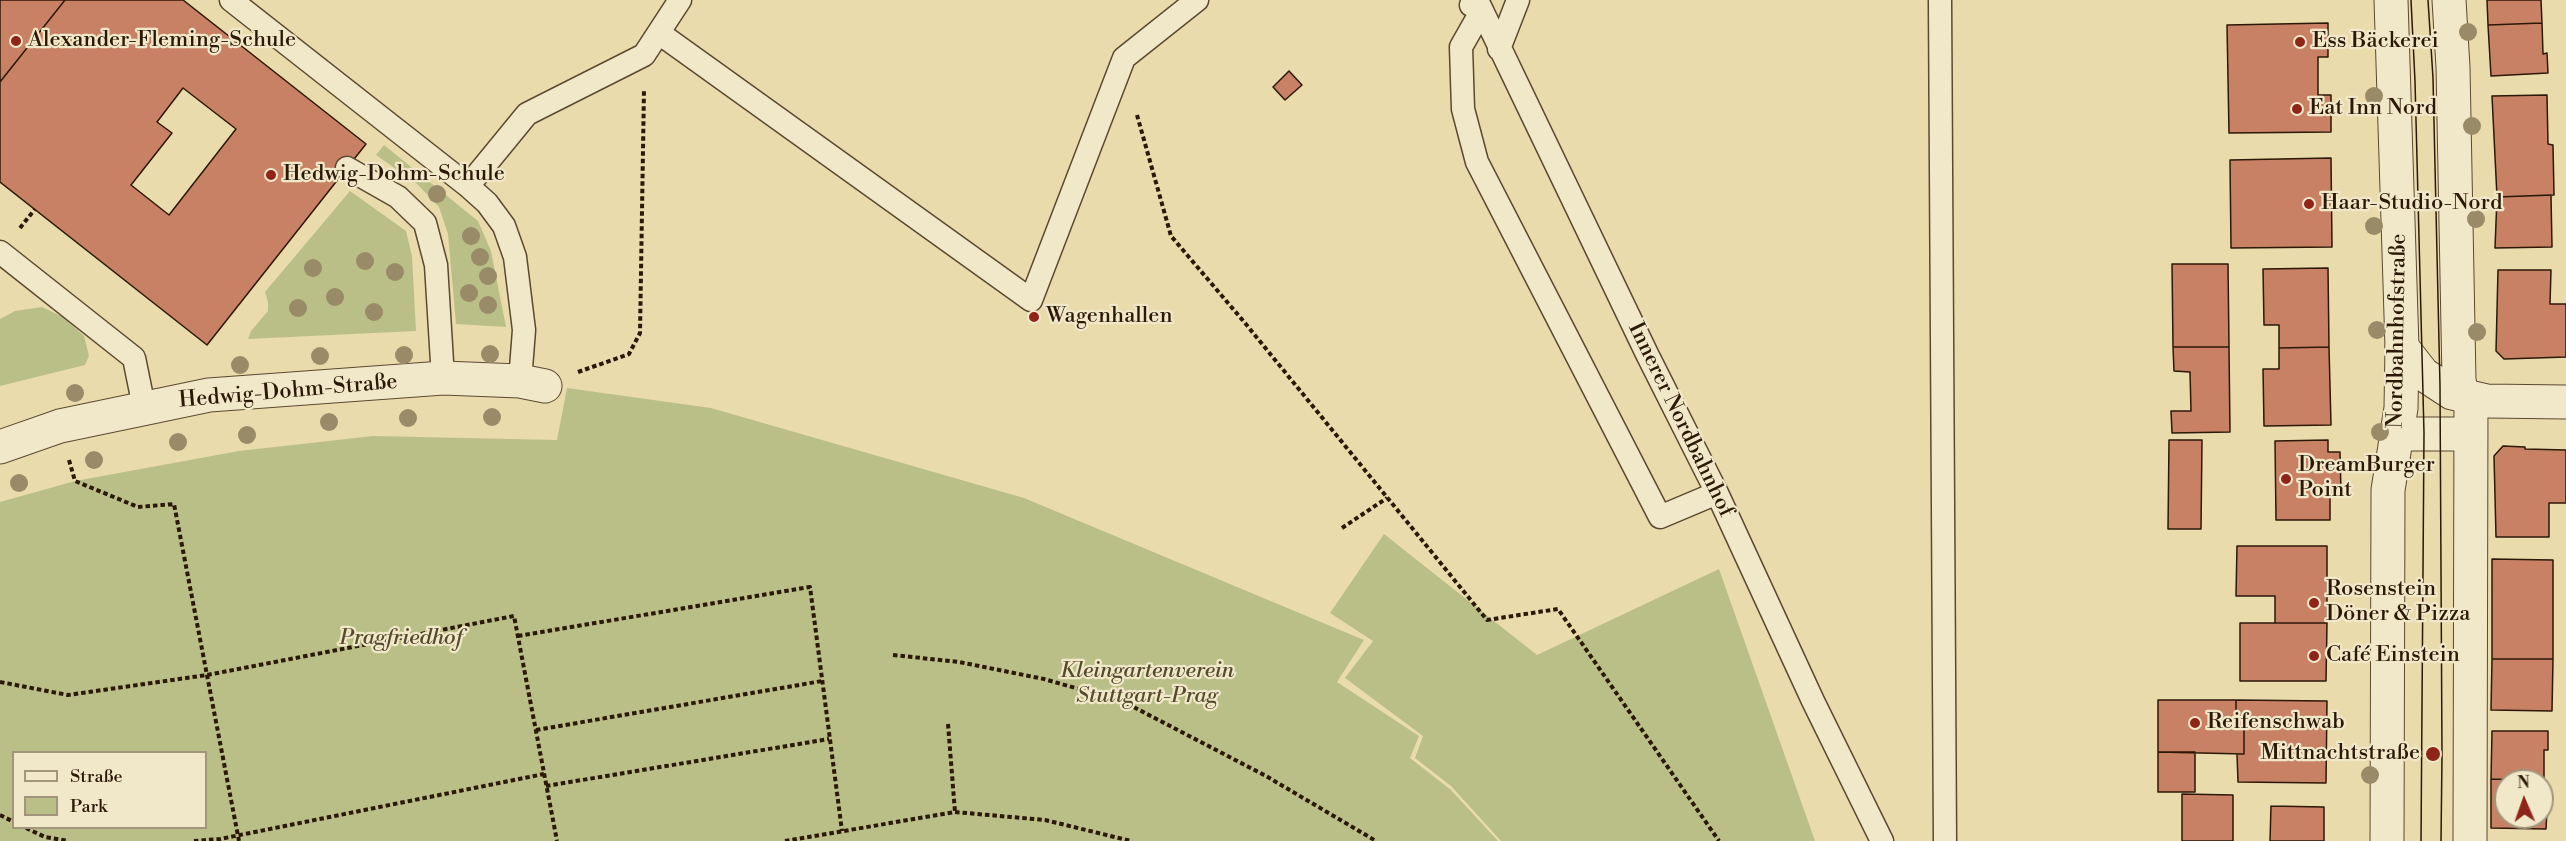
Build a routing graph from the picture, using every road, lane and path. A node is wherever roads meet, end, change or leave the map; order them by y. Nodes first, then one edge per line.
1 (231, 0) edge
2 (680, 0) edge
3 (1197, 0) edge
4 (1461, 0) edge
5 (1518, 0) edge
6 (1940, 0) edge
7 (2391, 0) edge
8 (2449, 0) edge
9 (1479, 5) edge
10 (658, 33) junction
11 (1499, 49) junction
12 (644, 55) junction
13 (1137, 114) dead end
14 (347, 168) dead end
15 (468, 186) junction
16 (0, 252) edge
17 (2402, 347) junction
18 (442, 378) junction
19 (533, 383) junction
20 (2471, 399) junction
21 (2566, 402) edge
22 (144, 407) junction
23 (60, 426) junction
24 (2397, 434) junction
25 (2471, 434) junction
26 (0, 447) edge
27 (1717, 493) junction
28 (1387, 498) junction
29 (1342, 528) dead end
30 (518, 636) junction
31 (893, 655) dead end
32 (207, 675) junction
33 (822, 681) junction
34 (0, 682) edge
35 (948, 724) dead end
36 (536, 730) junction
37 (829, 739) junction
38 (544, 774) junction
39 (546, 786) junction
40 (955, 812) junction
41 (28, 829) edge
42 (842, 831) junction
43 (238, 836) junction
44 (45, 837) junction
45 (38, 841) edge
46 (68, 841) edge
47 (194, 841) edge
48 (239, 841) edge
49 (557, 841) edge
50 (785, 841) edge
51 (1131, 841) edge
52 (1376, 841) edge
53 (1719, 841) edge
54 (1882, 841) edge
55 (1945, 841) edge
56 (2387, 841) edge
57 (2470, 841) edge

1 - 15 lane
2 - 10 lane
3 - 10 lane
4 - 9 lane
5 - 11 lane
6 - 55 lane
7 - 17 street, Nordbahnhofstraße
8 - 20 street
9 - 11 lane, Innerer Nordbahnhof
9 - 27 lane
10 - 12 lane
11 - 27 lane, Innerer Nordbahnhof
12 - 15 lane
12 - 19 path
13 - 28 path
14 - 18 lane
15 - 19 lane
16 - 22 lane
17 - 20 street
17 - 24 street, Nordbahnhofstraße
18 - 19 street, Hedwig-Dohm-Straße
18 - 22 street, Hedwig-Dohm-Straße
20 - 21 street
20 - 25 street
22 - 23 street, Hedwig-Dohm-Straße
23 - 26 street, Hedwig-Dohm-Straße
23 - 32 path
24 - 25 street
24 - 56 street, Nordbahnhofstraße
25 - 57 street
27 - 54 lane, Innerer Nordbahnhof
28 - 29 path
28 - 53 path
30 - 32 path
30 - 33 path
30 - 36 path
31 - 52 path
32 - 34 path
32 - 43 path
33 - 36 path
33 - 37 path
35 - 40 path
36 - 38 path
37 - 39 path
37 - 42 path
38 - 39 path
38 - 43 path
39 - 49 path
40 - 42 path
40 - 51 path
41 - 44 path
42 - 50 path
43 - 47 path
43 - 48 path
44 - 45 path
44 - 46 path

